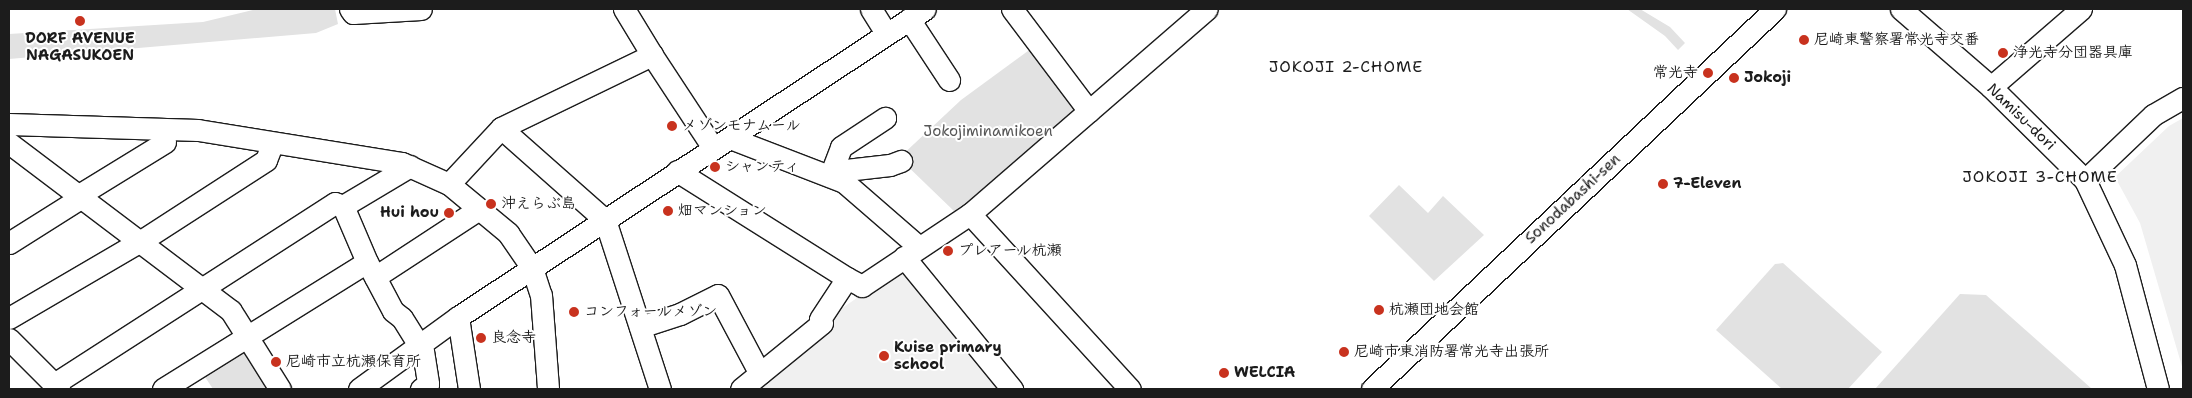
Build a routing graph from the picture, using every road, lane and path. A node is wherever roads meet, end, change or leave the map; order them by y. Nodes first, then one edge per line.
1 (350, 9) edge
2 (421, 9) edge
3 (624, 9) edge
4 (870, 9) edge
5 (1012, 9) edge
6 (1204, 9) edge
7 (1775, 9) edge
8 (1901, 9) edge
9 (2081, 9) edge
10 (917, 14) edge
11 (886, 33) junction
12 (652, 55) junction
13 (948, 80) dead end
14 (1990, 87) junction
15 (2183, 98) edge
16 (1090, 111) junction
17 (885, 118) dead end
18 (9, 124) edge
19 (501, 128) junction
20 (165, 142) dead end
21 (9, 143) edge
22 (721, 143) junction
23 (272, 144) junction
24 (901, 160) dead end
25 (410, 166) junction
26 (677, 171) junction
27 (830, 176) junction
28 (2085, 180) junction
29 (448, 184) junction
30 (81, 196) junction
31 (343, 206) junction
32 (479, 209) junction
33 (970, 214) junction
34 (605, 220) junction
35 (141, 242) junction
36 (9, 243) edge
37 (911, 252) junction
38 (532, 268) junction
39 (371, 270) junction
40 (848, 278) junction
41 (203, 288) junction
42 (458, 317) junction
43 (9, 318) edge
44 (640, 328) junction
45 (247, 336) junction
46 (9, 339) edge
47 (419, 344) junction
48 (760, 374) junction
49 (1121, 386) edge
50 (56, 387) edge
51 (163, 389) edge
52 (280, 389) edge
53 (359, 389) edge
54 (421, 389) edge
55 (469, 389) edge
56 (548, 389) edge
57 (660, 389) edge
58 (740, 389) edge
59 (1012, 389) edge
60 (1372, 389) edge
61 (2158, 389) edge

1 - 2 street
3 - 12 street
4 - 11 street
5 - 16 street
6 - 16 street
7 - 60 street, Sonodabashi-sen
8 - 14 street, Namisu-dori
9 - 14 street
10 - 11 street
10 - 13 street
11 - 22 street
12 - 19 street
12 - 22 street
14 - 28 street, Namisu-dori
15 - 28 street
16 - 33 street
17 - 27 street
18 - 23 street
19 - 29 street
19 - 34 street
20 - 30 street
21 - 30 street
22 - 26 street
22 - 27 street
23 - 25 street
23 - 35 street
24 - 27 street
25 - 29 street
25 - 31 street
26 - 34 street
26 - 40 street
27 - 37 street
28 - 61 street, Namisu-dori
29 - 32 street
30 - 35 street
30 - 36 street
31 - 39 street
31 - 41 street
32 - 38 street
32 - 39 street
33 - 37 street
33 - 49 street
34 - 38 street
34 - 44 street
35 - 41 street
35 - 43 street
37 - 40 street
37 - 59 street
38 - 42 street
38 - 56 street
39 - 45 street
39 - 47 street
40 - 48 street
41 - 45 street
41 - 50 street
42 - 47 street
42 - 55 street
44 - 48 street
44 - 57 street
45 - 51 street
45 - 52 street
46 - 50 street
47 - 53 street
47 - 54 street
48 - 58 street

